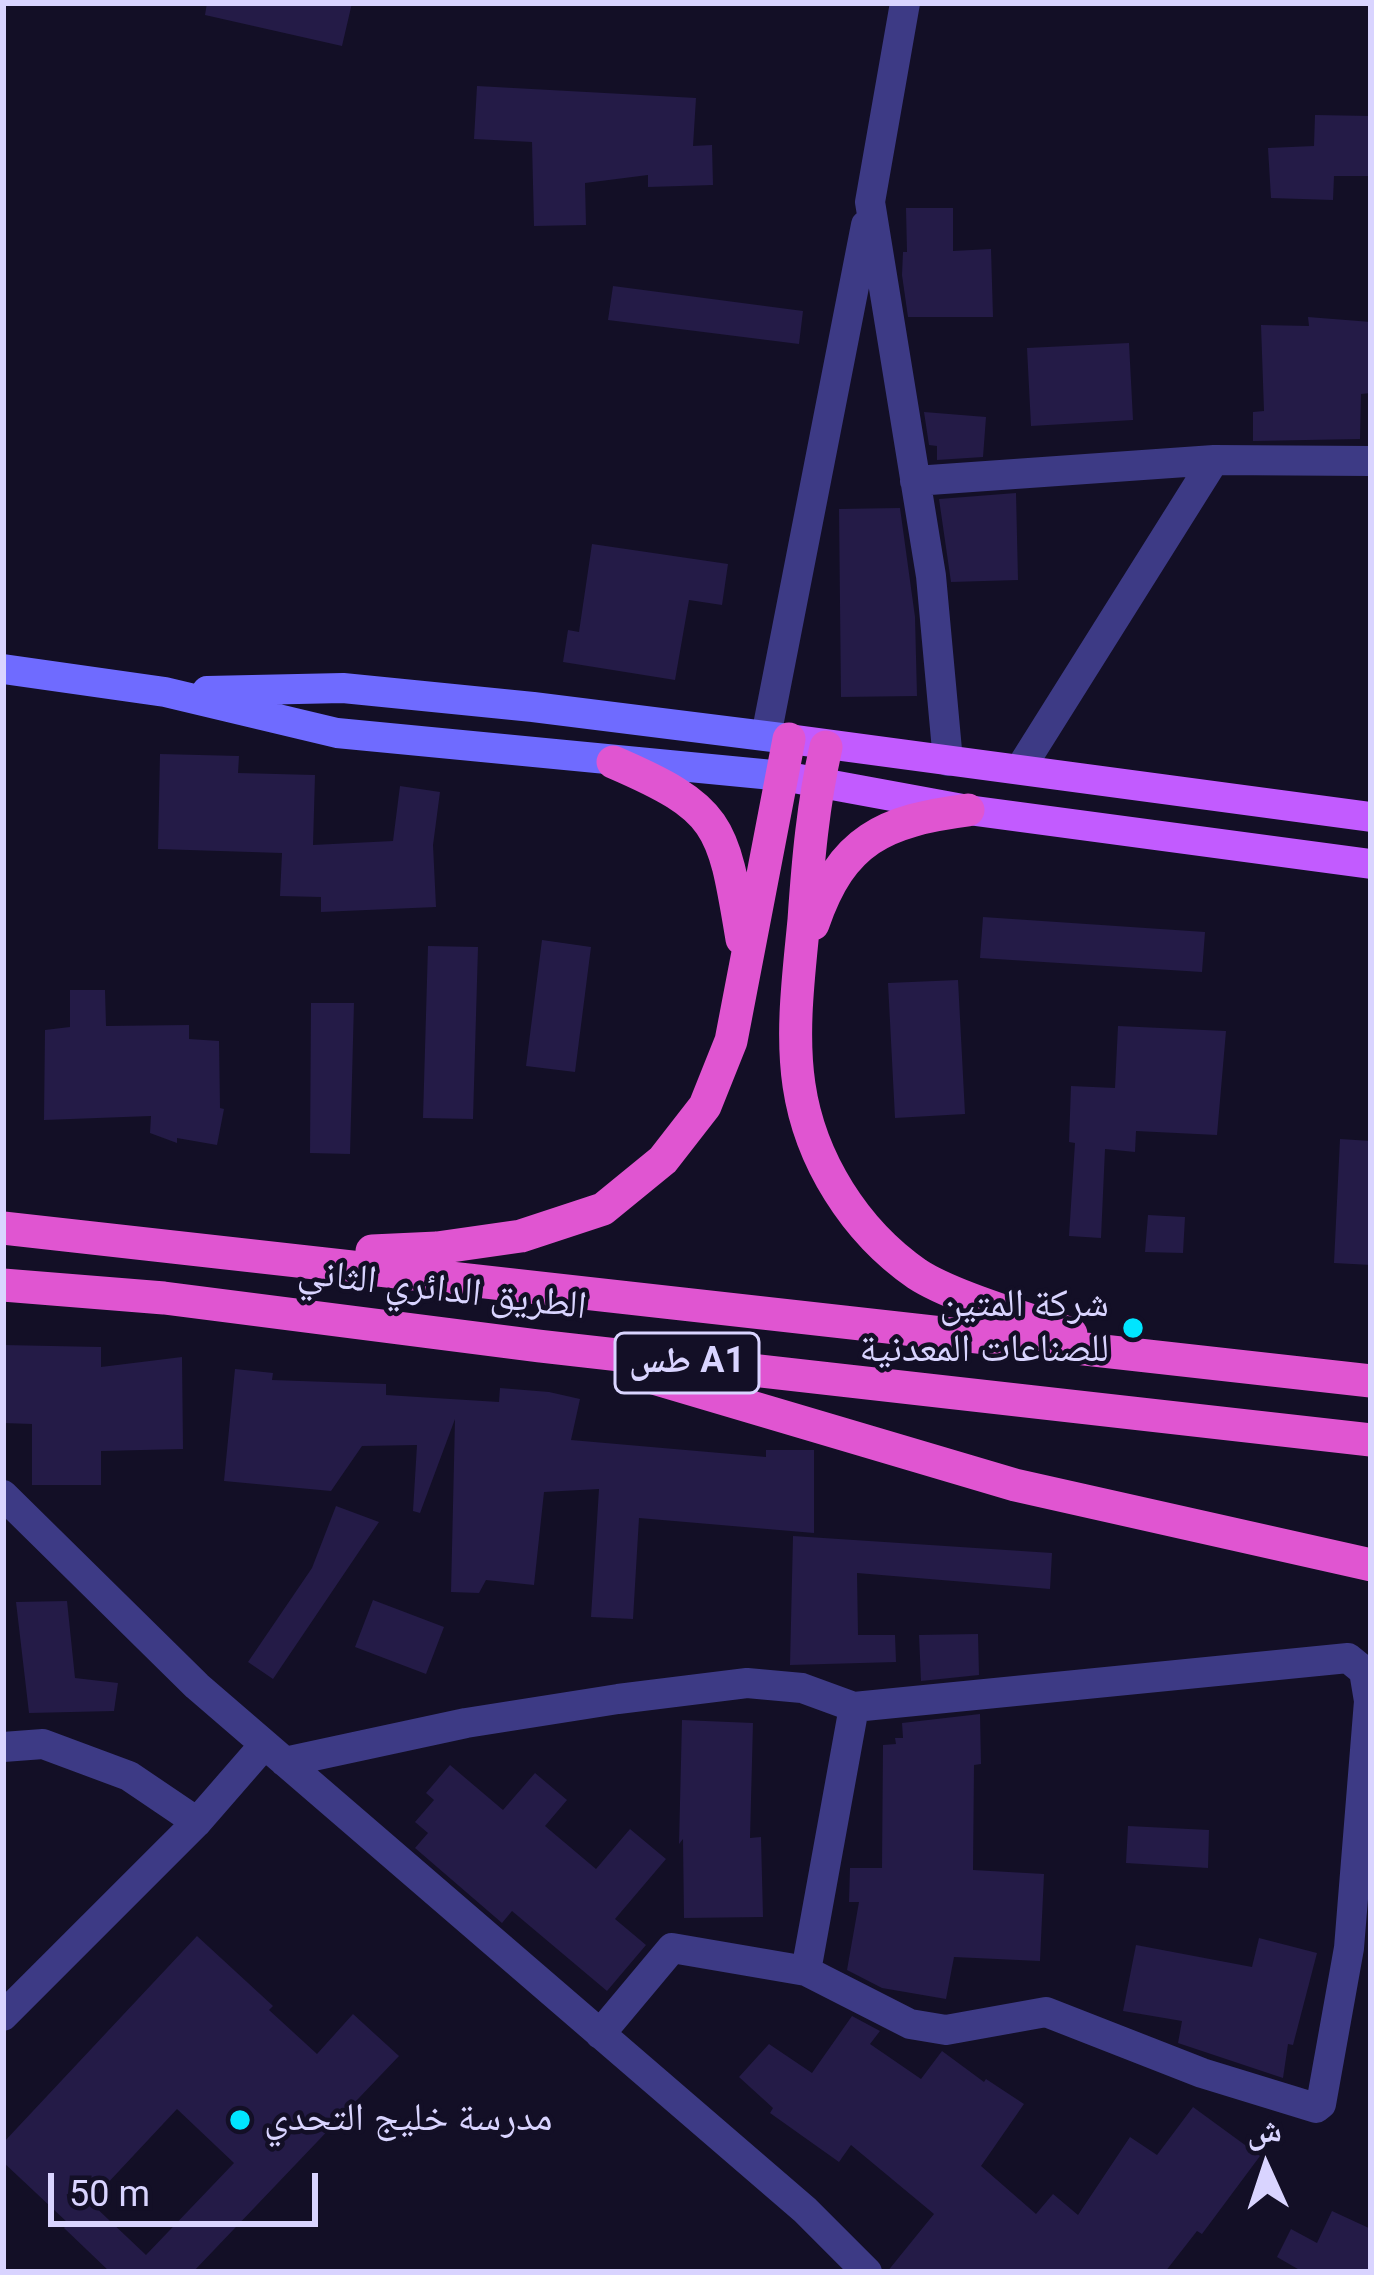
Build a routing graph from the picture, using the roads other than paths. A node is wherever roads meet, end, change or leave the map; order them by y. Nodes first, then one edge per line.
1 (905, 3) edge
2 (870, 202) junction
3 (1214, 460) junction
4 (1371, 461) edge
5 (915, 481) junction
6 (3, 670) edge
7 (165, 692) junction
8 (777, 737) junction
9 (826, 747) junction
10 (948, 761) junction
11 (613, 762) junction
12 (1019, 769) junction
13 (782, 776) junction
14 (818, 783) junction
15 (968, 810) junction
16 (1371, 817) edge
17 (1371, 864) edge
18 (800, 960) junction
19 (746, 962) junction
20 (3, 1228) edge
21 (268, 1256) junction
22 (3, 1285) edge
23 (539, 1346) junction
24 (1124, 1353) junction
25 (1371, 1381) edge
26 (1371, 1440) edge
27 (5, 1500) edge
28 (1371, 1565) edge
29 (854, 1707) junction
30 (3, 1747) edge
31 (275, 1754) junction
32 (197, 1822) junction
33 (806, 1971) junction
34 (3, 2016) edge
35 (600, 2034) junction
36 (867, 2272) edge

1 - 2 street
2 - 5 street
2 - 8 street
3 - 4 street
3 - 5 street
3 - 12 street
5 - 10 street
6 - 7 main road
7 - 8 main road
7 - 11 main road
8 - 9 main road
8 - 13 highway
9 - 10 main road
9 - 14 highway
10 - 12 main road
11 - 13 main road
11 - 19 highway
12 - 16 main road
13 - 14 main road
13 - 19 highway
14 - 15 main road
14 - 18 highway
15 - 17 main road
15 - 18 highway
18 - 24 highway
19 - 21 highway
20 - 21 highway, الطريق الدائري الثاني / طس A1
21 - 24 highway, الطريق الدائري الثاني / طس A1
22 - 23 highway, الطريق الدائري الثاني / طس A1
23 - 26 highway, الطريق الدائري الثاني / طس A1
23 - 28 highway
24 - 25 highway, الطريق الدائري الثاني / طس A1
27 - 31 street
29 - 31 street
29 - 33 street
29 - 33 street
30 - 32 street
31 - 32 street
31 - 35 street
32 - 34 street
33 - 35 street
35 - 36 street

